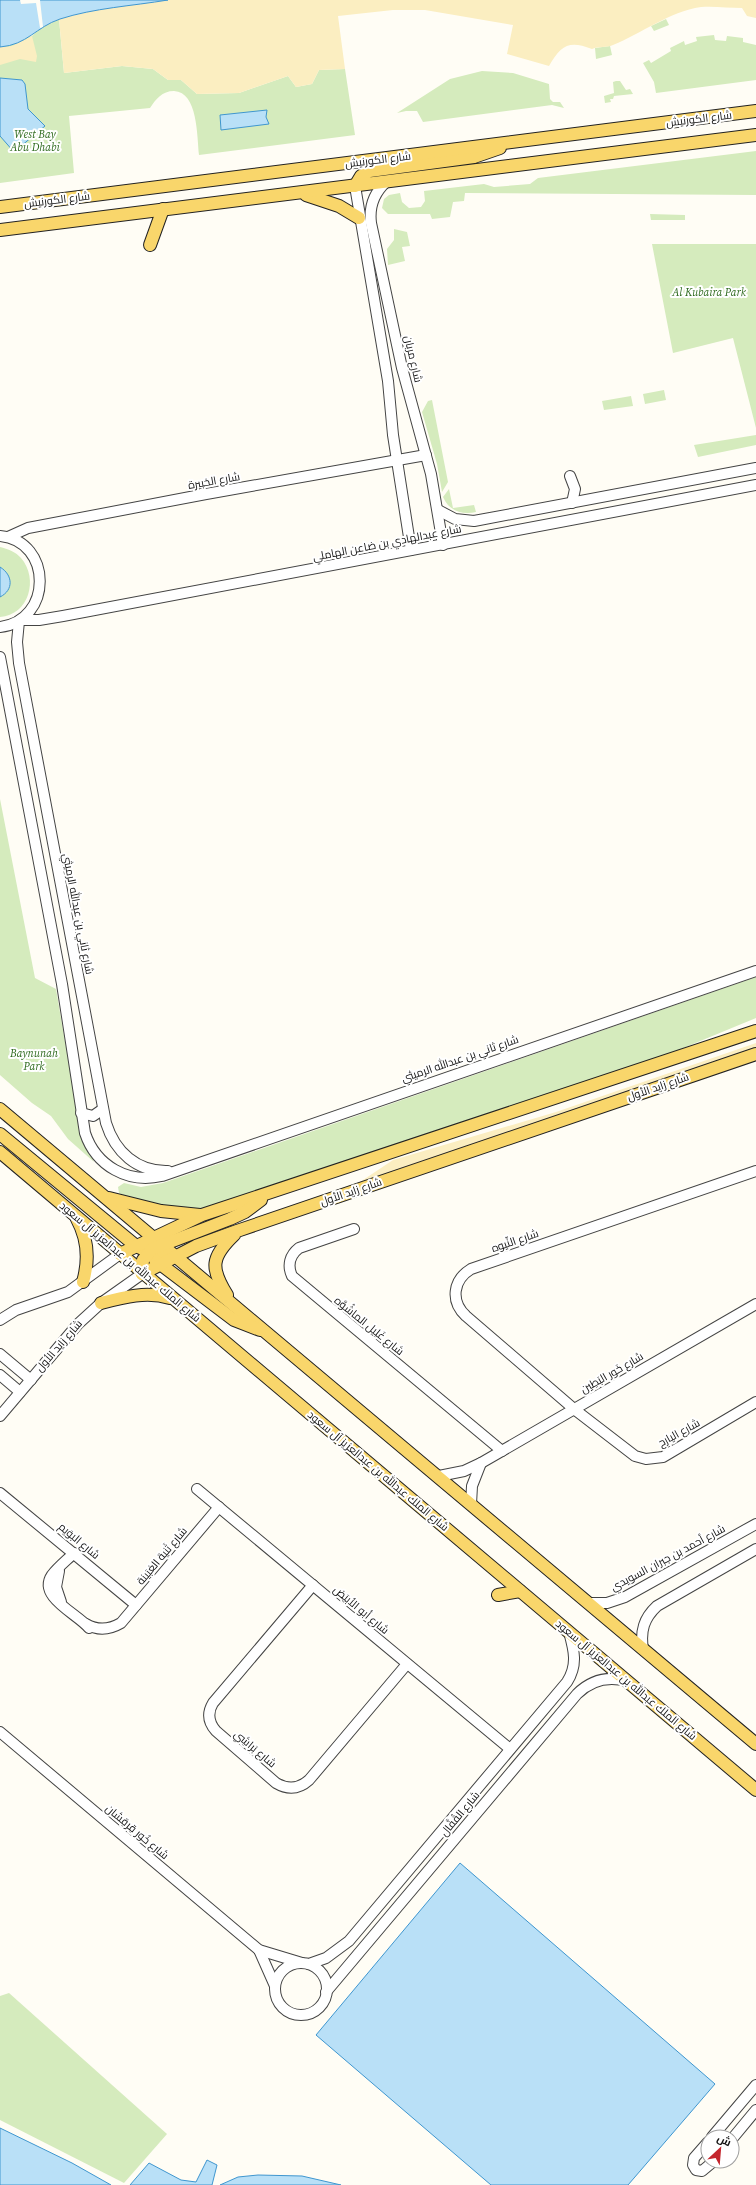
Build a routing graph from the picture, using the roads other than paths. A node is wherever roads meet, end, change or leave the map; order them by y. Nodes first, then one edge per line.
1 (756, 111) edge
2 (756, 135) edge
3 (506, 144) junction
4 (386, 182) junction
5 (354, 186) junction
6 (301, 193) junction
7 (0, 207) edge
8 (163, 209) junction
9 (359, 218) junction
10 (0, 230) edge
11 (150, 245) dead end
12 (426, 455) junction
13 (396, 460) junction
14 (756, 468) edge
15 (570, 476) dead end
16 (756, 484) edge
17 (572, 503) junction
18 (438, 510) junction
19 (3, 535) edge
20 (443, 544) junction
21 (411, 550) junction
22 (20, 620) junction
23 (0, 627) edge
24 (0, 657) edge
25 (756, 970) edge
26 (756, 1031) edge
27 (756, 1054) edge
28 (0, 1109) edge
29 (103, 1109) junction
30 (81, 1113) junction
31 (0, 1134) edge
32 (0, 1152) edge
33 (172, 1171) junction
34 (756, 1171) edge
35 (101, 1195) junction
36 (267, 1195) junction
37 (75, 1215) junction
38 (202, 1215) junction
39 (354, 1229) dead end
40 (237, 1231) junction
41 (158, 1241) junction
42 (136, 1246) junction
43 (120, 1254) junction
44 (146, 1254) junction
45 (176, 1256) junction
46 (161, 1264) junction
47 (142, 1274) junction
48 (83, 1282) junction
49 (174, 1299) junction
50 (101, 1303) junction
51 (756, 1304) edge
52 (234, 1305) junction
53 (0, 1320) edge
54 (265, 1331) junction
55 (0, 1354) edge
56 (0, 1375) edge
57 (30, 1380) junction
58 (20, 1392) junction
59 (756, 1402) edge
60 (574, 1409) junction
61 (0, 1416) edge
62 (502, 1451) junction
63 (481, 1464) junction
64 (439, 1476) junction
65 (197, 1489) dead end
66 (2, 1492) edge
67 (472, 1504) junction
68 (219, 1507) junction
69 (756, 1524) edge
70 (756, 1550) edge
71 (74, 1553) junction
72 (313, 1586) junction
73 (520, 1591) junction
74 (498, 1595) dead end
75 (588, 1602) junction
76 (136, 1605) junction
77 (569, 1632) junction
78 (643, 1649) junction
79 (407, 1664) junction
80 (627, 1681) junction
81 (564, 1685) junction
82 (574, 1698) junction
83 (0, 1732) edge
84 (756, 1744) edge
85 (510, 1749) junction
86 (756, 1790) edge
87 (259, 1950) junction
88 (306, 1964) junction
89 (275, 1986) junction
90 (326, 1992) junction
91 (756, 2085) edge
92 (756, 2110) edge
93 (719, 2129) edge
94 (740, 2129) edge
95 (700, 2151) edge
96 (704, 2169) edge

1 - 3 main road, شارع الكورنيش
2 - 4 main road, شارع الكورنيش
3 - 5 main road
3 - 7 main road, شارع الكورنيش
4 - 5 main road, شارع الكورنيش
4 - 12 street, شارع مربان
5 - 6 main road, شارع الكورنيش
5 - 9 street
6 - 8 main road, شارع الكورنيش
6 - 9 main road
8 - 10 main road, شارع الكورنيش
8 - 11 main road
9 - 13 street
12 - 13 street, شارع الخبيرة
12 - 18 street, شارع مربان
13 - 19 street, شارع الخبيرة
13 - 21 street
14 - 17 street, شارع عبدالهادي بن ضاعن الهاملي
15 - 17 street
16 - 20 street, شارع عبدالهادي بن ضاعن الهاملي
17 - 18 street, شارع عبدالهادي بن ضاعن الهاملي
18 - 20 street, شارع مربان
19 - 22 street
20 - 21 street, شارع عبدالهادي بن ضاعن الهاملي
21 - 22 street, شارع عبدالهادي بن ضاعن الهاملي
22 - 23 street, شارع عبدالهادي بن ضاعن الهاملي
22 - 29 street, شارع ثاني بن عبدالله الرميثي
24 - 30 street, شارع ثاني بن عبدالله الرميثي
25 - 33 street, شارع ثاني بن عبدالله الرميثي
26 - 36 main road, شارع زايد الأول
27 - 40 main road, شارع زايد الأول
28 - 35 main road
29 - 30 street
29 - 33 street, شارع ثاني بن عبدالله الرميثي
30 - 33 street, شارع ثاني بن عبدالله الرميثي
31 - 42 main road
32 - 37 main road, شارع الملك عبدالله بن عبدالعزيز آل سعود
34 - 60 street, شارع النِّيوه
35 - 38 main road
35 - 41 main road
36 - 38 main road, شارع زايد الأول
36 - 41 main road
37 - 43 main road, شارع الملك عبدالله بن عبدالعزيز آل سعود
37 - 48 main road
38 - 41 main road, شارع زايد الأول
39 - 62 street, شارع غَلِيل الماشُوَّه
40 - 45 main road, شارع زايد الأول
40 - 52 main road
41 - 42 main road, شارع زايد الأول
41 - 44 main road
41 - 45 main road
42 - 43 main road, شارع زايد الأول
42 - 44 main road
43 - 44 main road
43 - 47 main road, شارع الملك عبدالله بن عبدالعزيز آل سعود
43 - 48 street, شارع زايد الأول
44 - 45 main road
44 - 46 main road
44 - 47 main road
45 - 46 main road, شارع زايد الأول
45 - 52 main road
46 - 47 main road, شارع زايد الأول
46 - 54 main road
47 - 49 main road, شارع الملك عبدالله بن عبدالعزيز آل سعود
47 - 50 street, شارع زايد الأول
48 - 53 street, شارع زايد الأول
49 - 50 main road
49 - 73 main road, شارع الملك عبدالله بن عبدالعزيز آل سعود
50 - 57 street, شارع زايد الأول
51 - 60 street, شارع خَور البَطِين
52 - 54 main road
54 - 64 main road
55 - 57 street
56 - 58 street
57 - 58 street, شارع زايد الأول
58 - 61 street, شارع زايد الأول
59 - 60 street, شارع اليارِح
60 - 62 street, شارع خَور البَطِين
62 - 63 street, شارع خَور البَطِين
63 - 64 street, شارع خَور البَطِين
63 - 67 street
64 - 67 main road
65 - 68 street, شارع أبو الأبيَض
66 - 71 street, شارع البوَيم
67 - 75 main road
68 - 72 street, شارع أبو الأبيَض
68 - 76 street, شارع ثَنية الغبَينة
69 - 75 street, شارع أحمد بن جبران السويدي
70 - 78 street
71 - 76 street, شارع البوَيم
71 - 76 street, شارع ثَنية الغبَينة
72 - 79 street, شارع أبو الأبيَض
72 - 79 street, شارع بَراشِي
73 - 74 main road
73 - 77 main road, شارع الملك عبدالله بن عبدالعزيز آل سعود
75 - 78 main road
77 - 80 main road, شارع الملك عبدالله بن عبدالعزيز آل سعود
77 - 81 street, شارع القُفَّال
78 - 84 main road
79 - 85 street, شارع أبو الأبيَض
80 - 82 street, شارع القُفَّال
80 - 86 main road, شارع الملك عبدالله بن عبدالعزيز آل سعود
81 - 82 street
81 - 85 street, شارع القُفَّال
82 - 90 street, شارع القُفَّال
83 - 87 street, شارع خُور قِرقِشان
85 - 88 street, شارع القُفَّال
87 - 88 street, شارع خُور قِرقِشان
87 - 89 street, شارع خُور قِرقِشان
88 - 89 street
88 - 90 street
89 - 90 street
91 - 93 street
92 - 94 street
95 - 96 street

